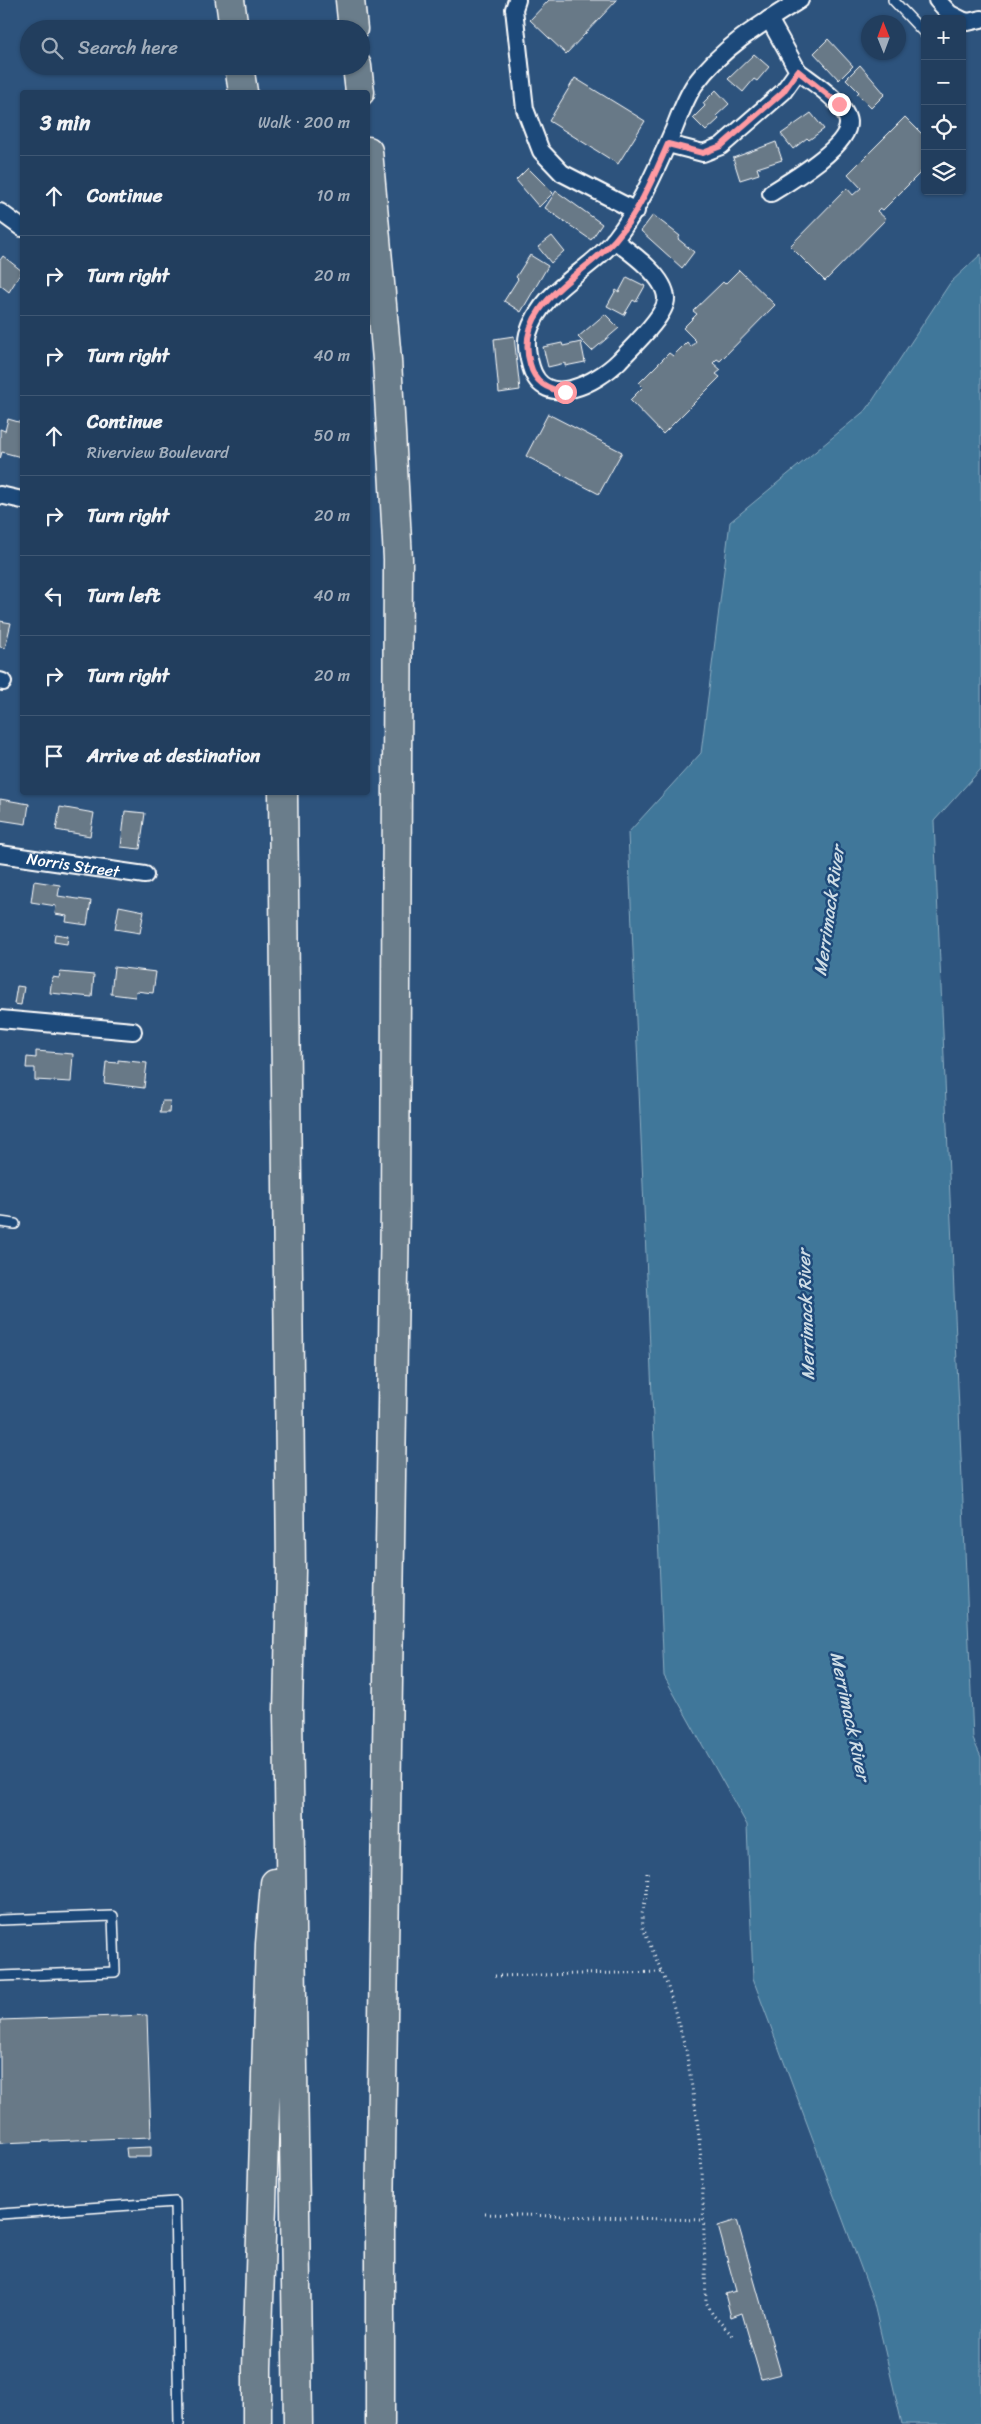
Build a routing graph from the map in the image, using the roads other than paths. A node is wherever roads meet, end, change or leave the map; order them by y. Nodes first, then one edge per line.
1 (230, 0) edge
2 (350, 0) edge
3 (516, 0) edge
4 (800, 0) edge
5 (893, 0) edge
6 (937, 0) edge
7 (952, 15) edge
8 (770, 19) junction
9 (233, 20) edge
10 (352, 20) edge
11 (981, 20) edge
12 (966, 21) edge
13 (921, 30) edge
14 (798, 71) junction
15 (240, 75) edge
16 (358, 75) edge
17 (243, 90) edge
18 (360, 90) edge
19 (668, 144) junction
20 (370, 173) edge
21 (770, 193) dead end
22 (636, 211) junction
23 (0, 212) edge
24 (20, 227) edge
25 (614, 240) junction
26 (0, 495) edge
27 (20, 500) edge
28 (284, 795) edge
29 (0, 854) edge
30 (145, 875) dead end
31 (0, 1020) edge
32 (133, 1031) dead end
33 (0, 1222) edge
34 (15, 1224) dead end
35 (288, 1712) junction
36 (0, 1920) edge
37 (0, 1976) edge
38 (0, 2214) edge
39 (179, 2424) edge
40 (257, 2424) edge
41 (298, 2424) edge
42 (380, 2424) edge

1 - 9 highway
2 - 10 highway
3 - 22 street
4 - 8 street
5 - 13 lane
6 - 7 street
8 - 14 street
8 - 19 street
11 - 12 street
14 - 19 street
14 - 21 street
15 - 17 highway
16 - 18 highway
19 - 22 street
20 - 42 highway
22 - 25 street
23 - 24 street
25 - 25 street
26 - 27 street
28 - 35 highway
29 - 30 street, Norris Street
31 - 32 street
33 - 34 lane
35 - 40 highway
35 - 41 highway
36 - 37 lane
38 - 39 lane

